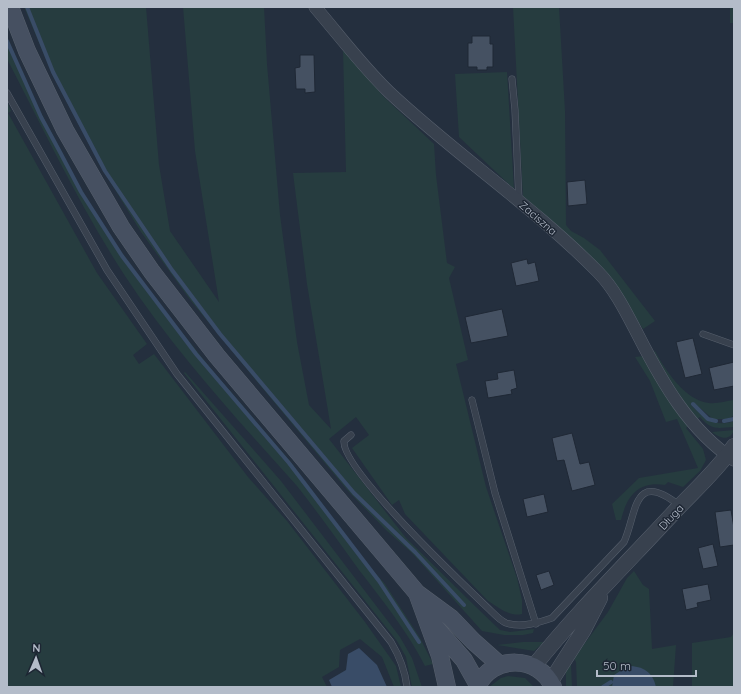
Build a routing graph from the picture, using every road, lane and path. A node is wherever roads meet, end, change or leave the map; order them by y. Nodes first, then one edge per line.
1 (10, 7) edge
2 (315, 7) edge
3 (512, 79) dead end
4 (7, 93) edge
5 (519, 201) junction
6 (703, 334) dead end
7 (734, 346) edge
8 (472, 400) dead end
9 (351, 435) dead end
10 (732, 454) edge
11 (680, 506) junction
12 (606, 586) junction
13 (417, 593) junction
14 (427, 618) junction
15 (536, 624) junction
16 (500, 665) junction
17 (534, 666) junction
18 (552, 684) edge
19 (478, 686) edge
20 (407, 687) edge
21 (447, 687) edge

1 - 13 main road
2 - 5 street, Zaciszna
3 - 5 lane
4 - 20 lane
5 - 10 street, Zaciszna
6 - 7 lane
8 - 15 lane
9 - 15 lane
10 - 11 street, Długa
11 - 12 street, Długa
11 - 15 lane
12 - 17 street, Długa
12 - 18 street, Długa
13 - 14 main road
13 - 16 main road
14 - 19 main road
14 - 21 main road
16 - 17 main road
16 - 19 main road
17 - 18 main road

